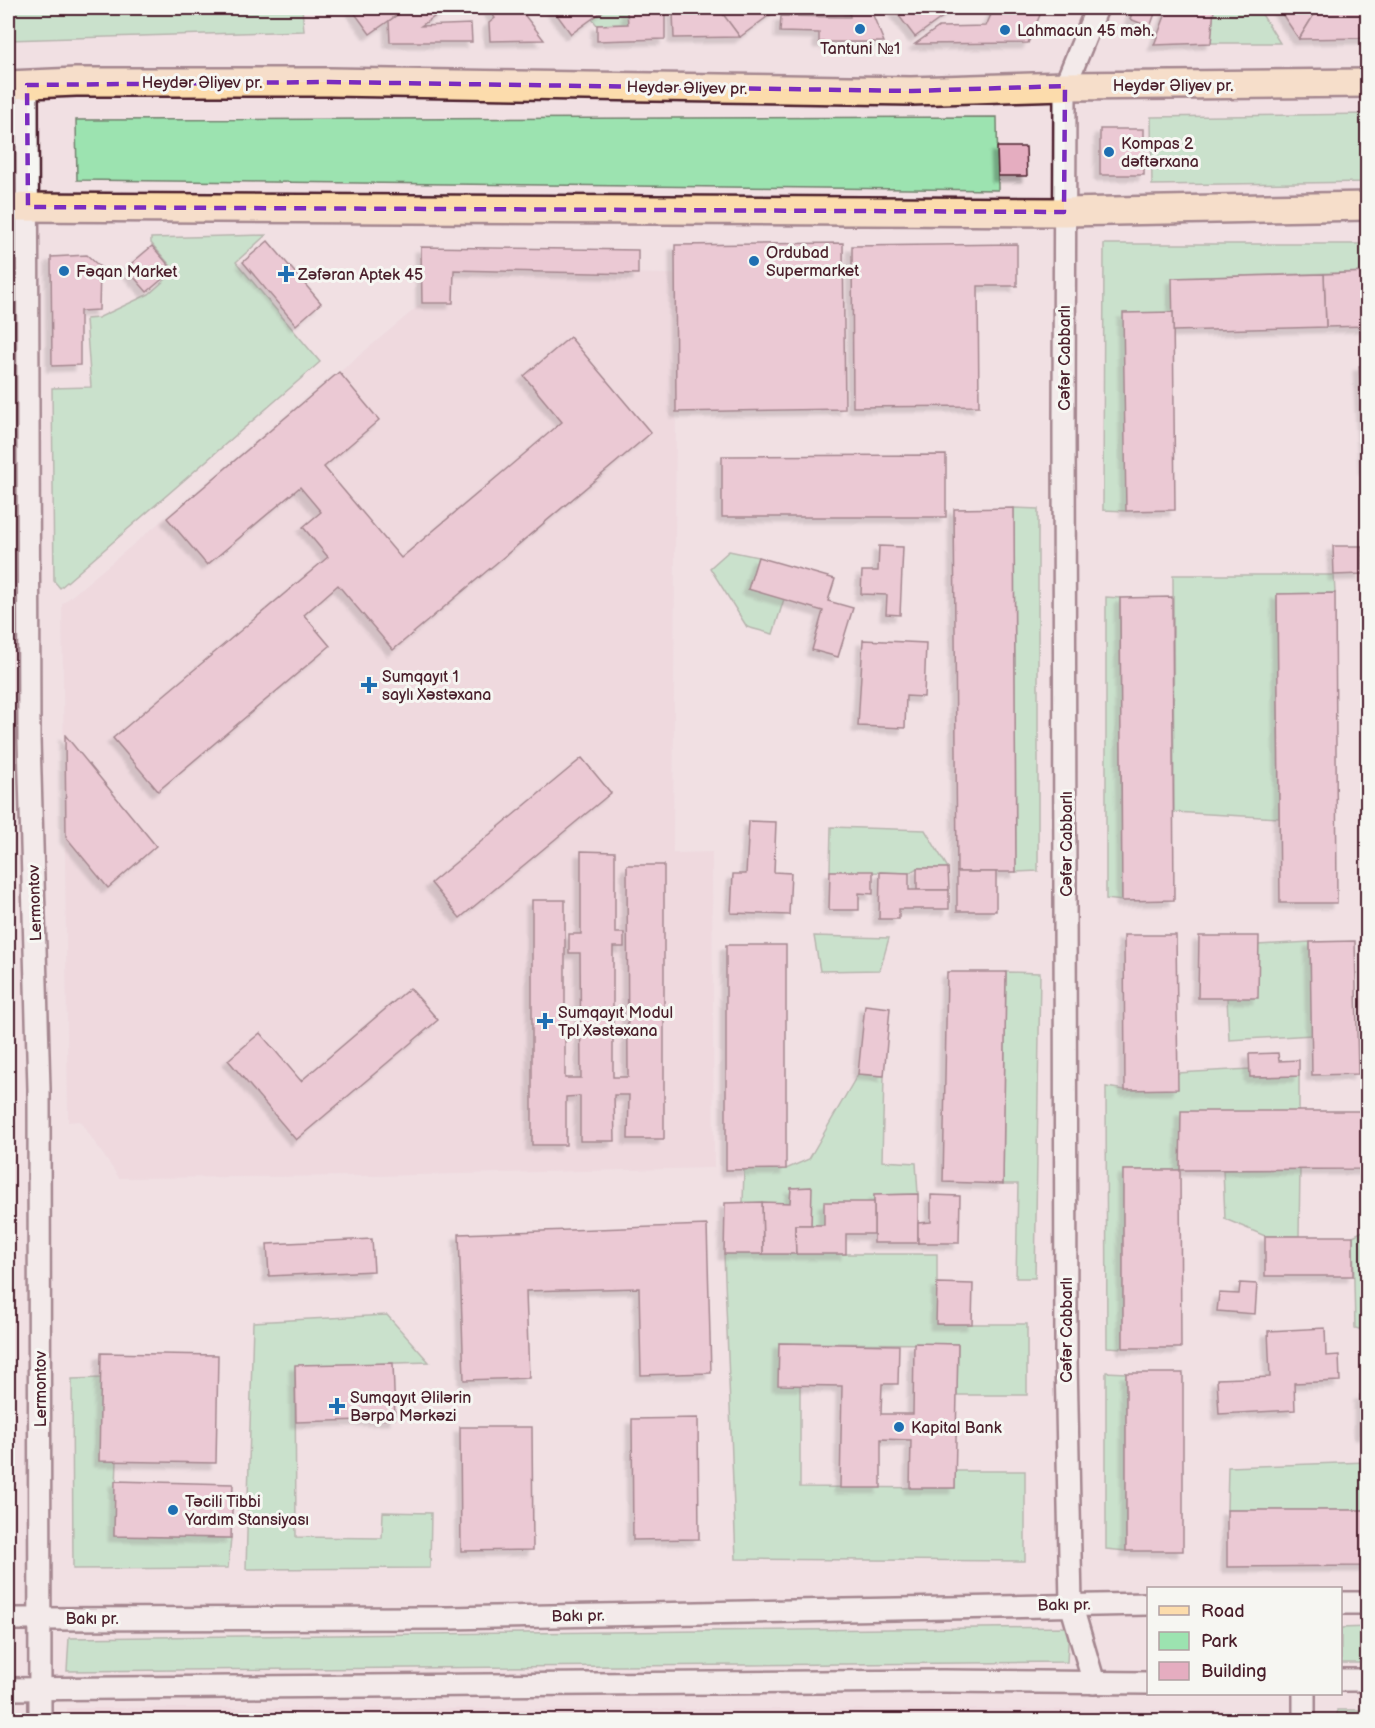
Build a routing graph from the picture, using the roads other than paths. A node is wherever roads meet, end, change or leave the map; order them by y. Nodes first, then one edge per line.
1 (1097, 8) edge
2 (1368, 83) edge
3 (17, 85) edge
4 (1065, 86) junction
5 (1368, 206) edge
6 (18, 207) edge
7 (1064, 212) junction
8 (1342, 1603) edge
9 (1368, 1603) edge
10 (1071, 1604) junction
11 (1147, 1604) edge
12 (41, 1618) junction
13 (8, 1619) edge
14 (1342, 1680) edge
15 (1368, 1680) edge
16 (1094, 1683) junction
17 (1147, 1683) edge
18 (8, 1689) edge
19 (40, 1689) junction
20 (1304, 1695) edge
21 (40, 1720) edge
22 (1304, 1720) edge

1 - 4 street, Cəfər Cabbarlı
2 - 4 main road, Heydər Əliyev pr.
3 - 4 main road, Heydər Əliyev pr.
3 - 6 street, Lermontov
4 - 7 street, Cəfər Cabbarlı
5 - 7 main road
6 - 7 main road
6 - 12 street, Lermontov
7 - 10 street, Cəfər Cabbarlı
8 - 9 street
10 - 11 street, Bakı pr.
10 - 12 street, Bakı pr.
10 - 16 street, Cəfər Cabbarlı
12 - 13 street, Bakı pr.
12 - 19 street, Lermontov
14 - 15 street
16 - 17 street
16 - 19 street
18 - 19 street
19 - 21 street, Lermontov
20 - 22 street

